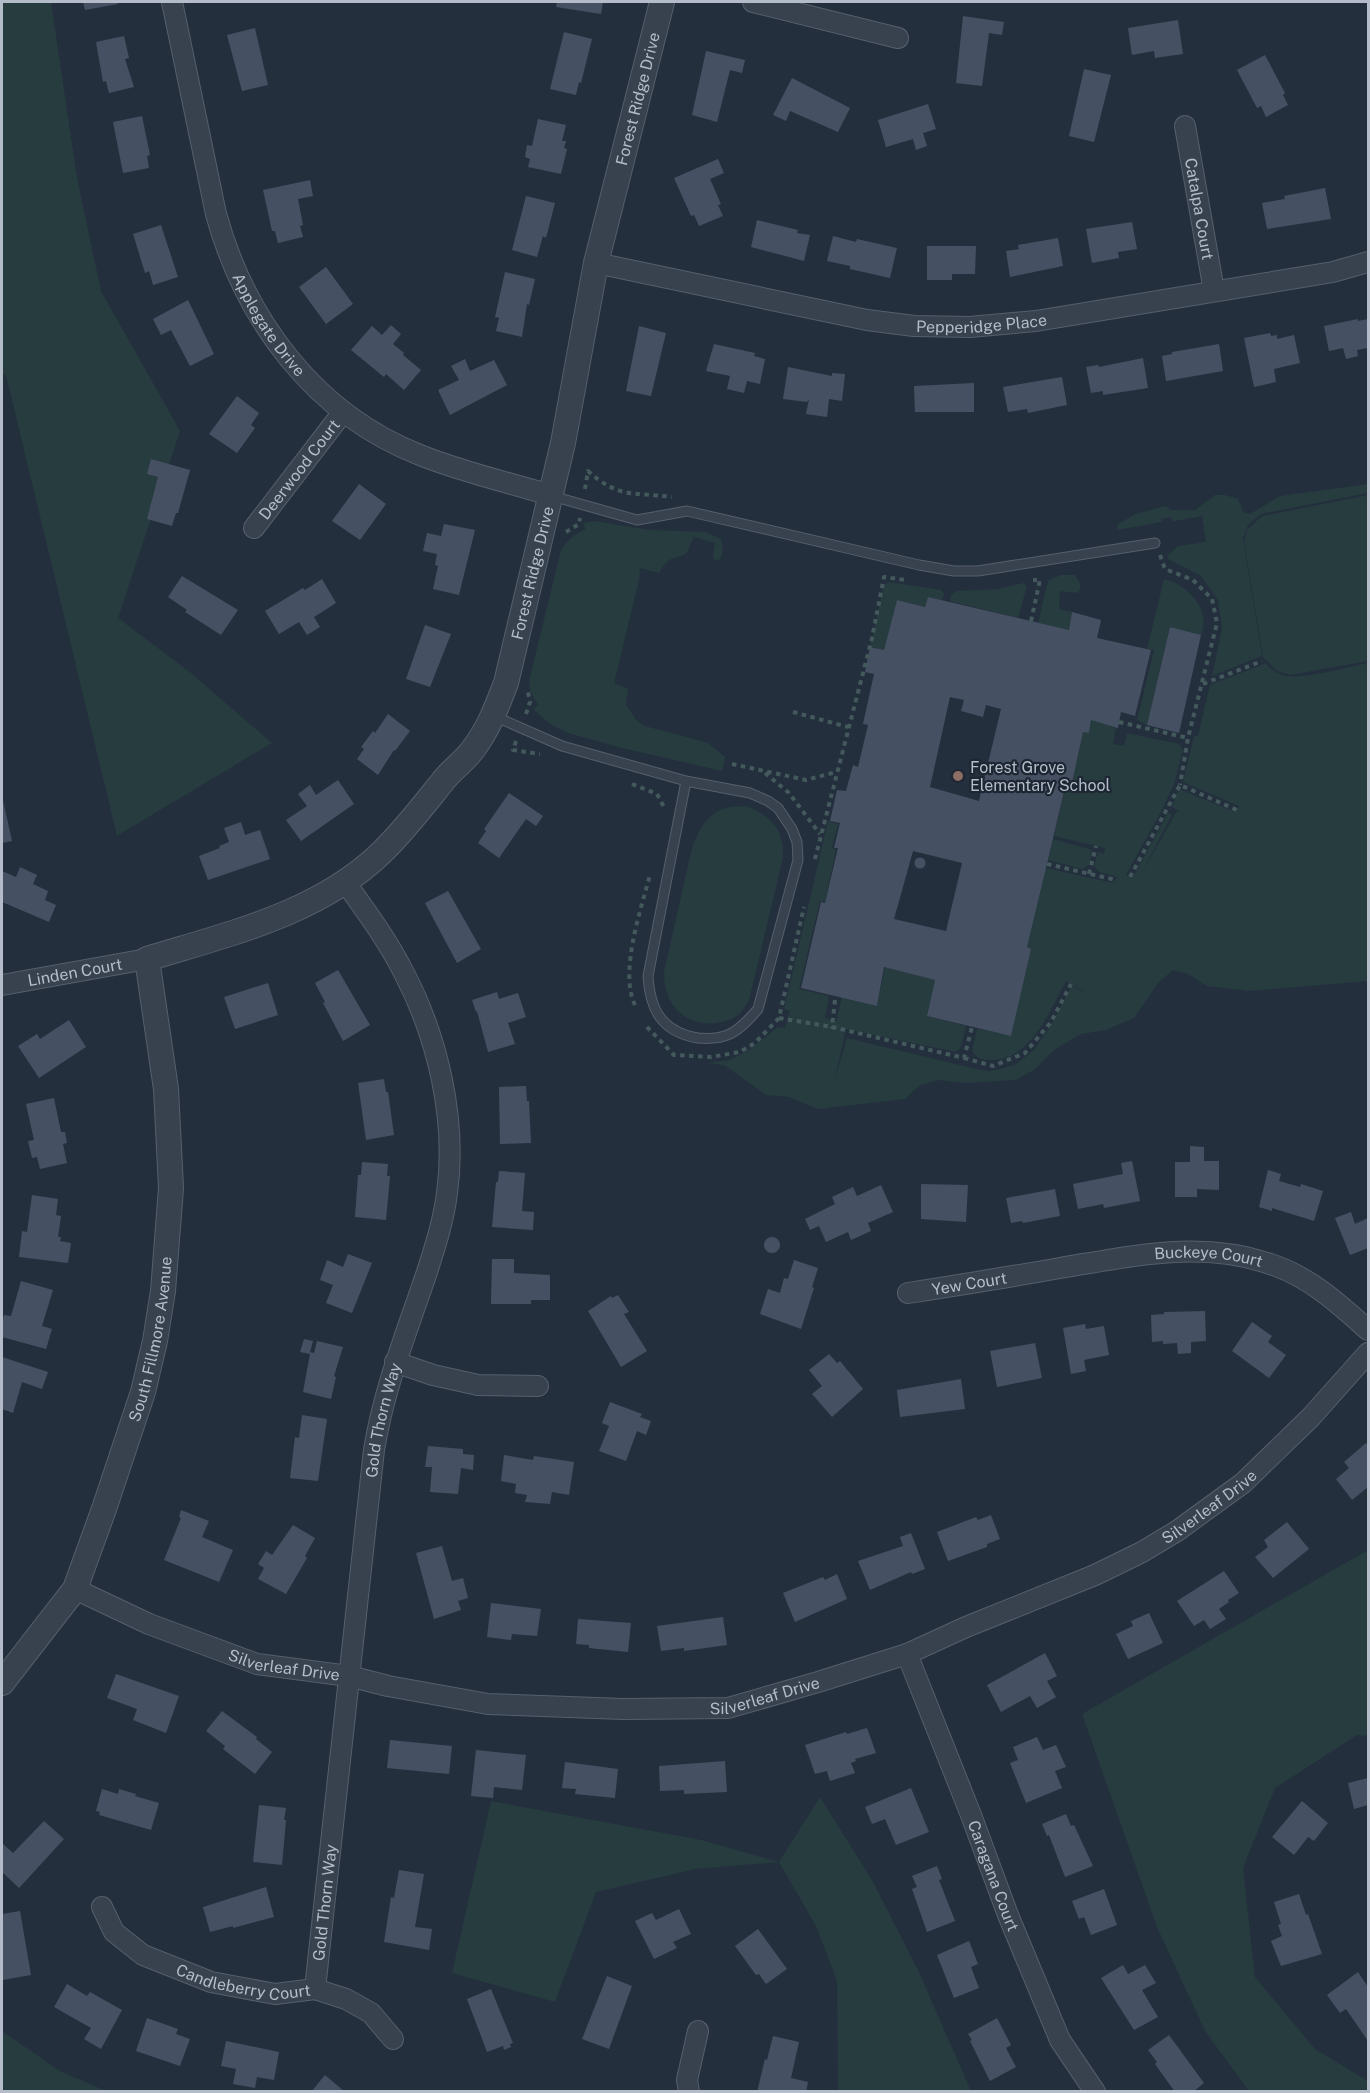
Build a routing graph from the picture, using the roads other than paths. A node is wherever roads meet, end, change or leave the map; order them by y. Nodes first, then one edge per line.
1 (172, 2) edge
2 (662, 2) edge
3 (753, 2) edge
4 (898, 38) dead end
5 (1185, 126) dead end
6 (1368, 262) edge
7 (596, 263) junction
8 (1214, 291) junction
9 (343, 412) junction
10 (550, 495) junction
11 (254, 528) dead end
12 (1155, 543) dead end
13 (494, 716) junction
14 (686, 781) junction
15 (345, 882) junction
16 (147, 959) junction
17 (2, 985) edge
18 (1028, 1274) joint
19 (908, 1293) dead end
20 (1368, 1330) edge
21 (1368, 1353) edge
22 (395, 1362) junction
23 (538, 1386) dead end
24 (75, 1589) junction
25 (907, 1654) junction
26 (349, 1676) junction
27 (2, 1683) edge
28 (102, 1907) dead end
29 (315, 1989) junction
30 (698, 2031) dead end
31 (393, 2038) dead end
32 (689, 2091) edge
33 (1095, 2091) edge

1 - 9 street, Applegate Drive
2 - 7 street, Forest Ridge Drive
3 - 4 street
5 - 8 street, Catalpa Court
6 - 8 street, Pepperidge Place
7 - 8 street, Pepperidge Place
7 - 10 street, Forest Ridge Drive
9 - 10 street, Applegate Drive
9 - 11 street, Deerwood Court
10 - 12 lane
10 - 13 street, Forest Ridge Drive
13 - 14 lane
13 - 15 street, Forest Ridge Drive
14 - 14 lane
15 - 16 street, Forest Ridge Drive
15 - 22 street, Gold Thorn Way
16 - 17 street, Linden Court
16 - 24 street, South Fillmore Avenue
18 - 19 street, Yew Court
18 - 20 street, Buckeye Court
21 - 25 street, Silverleaf Drive
22 - 23 street
22 - 26 street, Gold Thorn Way
24 - 26 street, Silverleaf Drive
24 - 27 street, South Fillmore Avenue
25 - 26 street, Silverleaf Drive
25 - 33 street, Caragana Court
26 - 29 street, Gold Thorn Way
28 - 29 street, Candleberry Court
29 - 31 street, Candleberry Court
30 - 32 street

